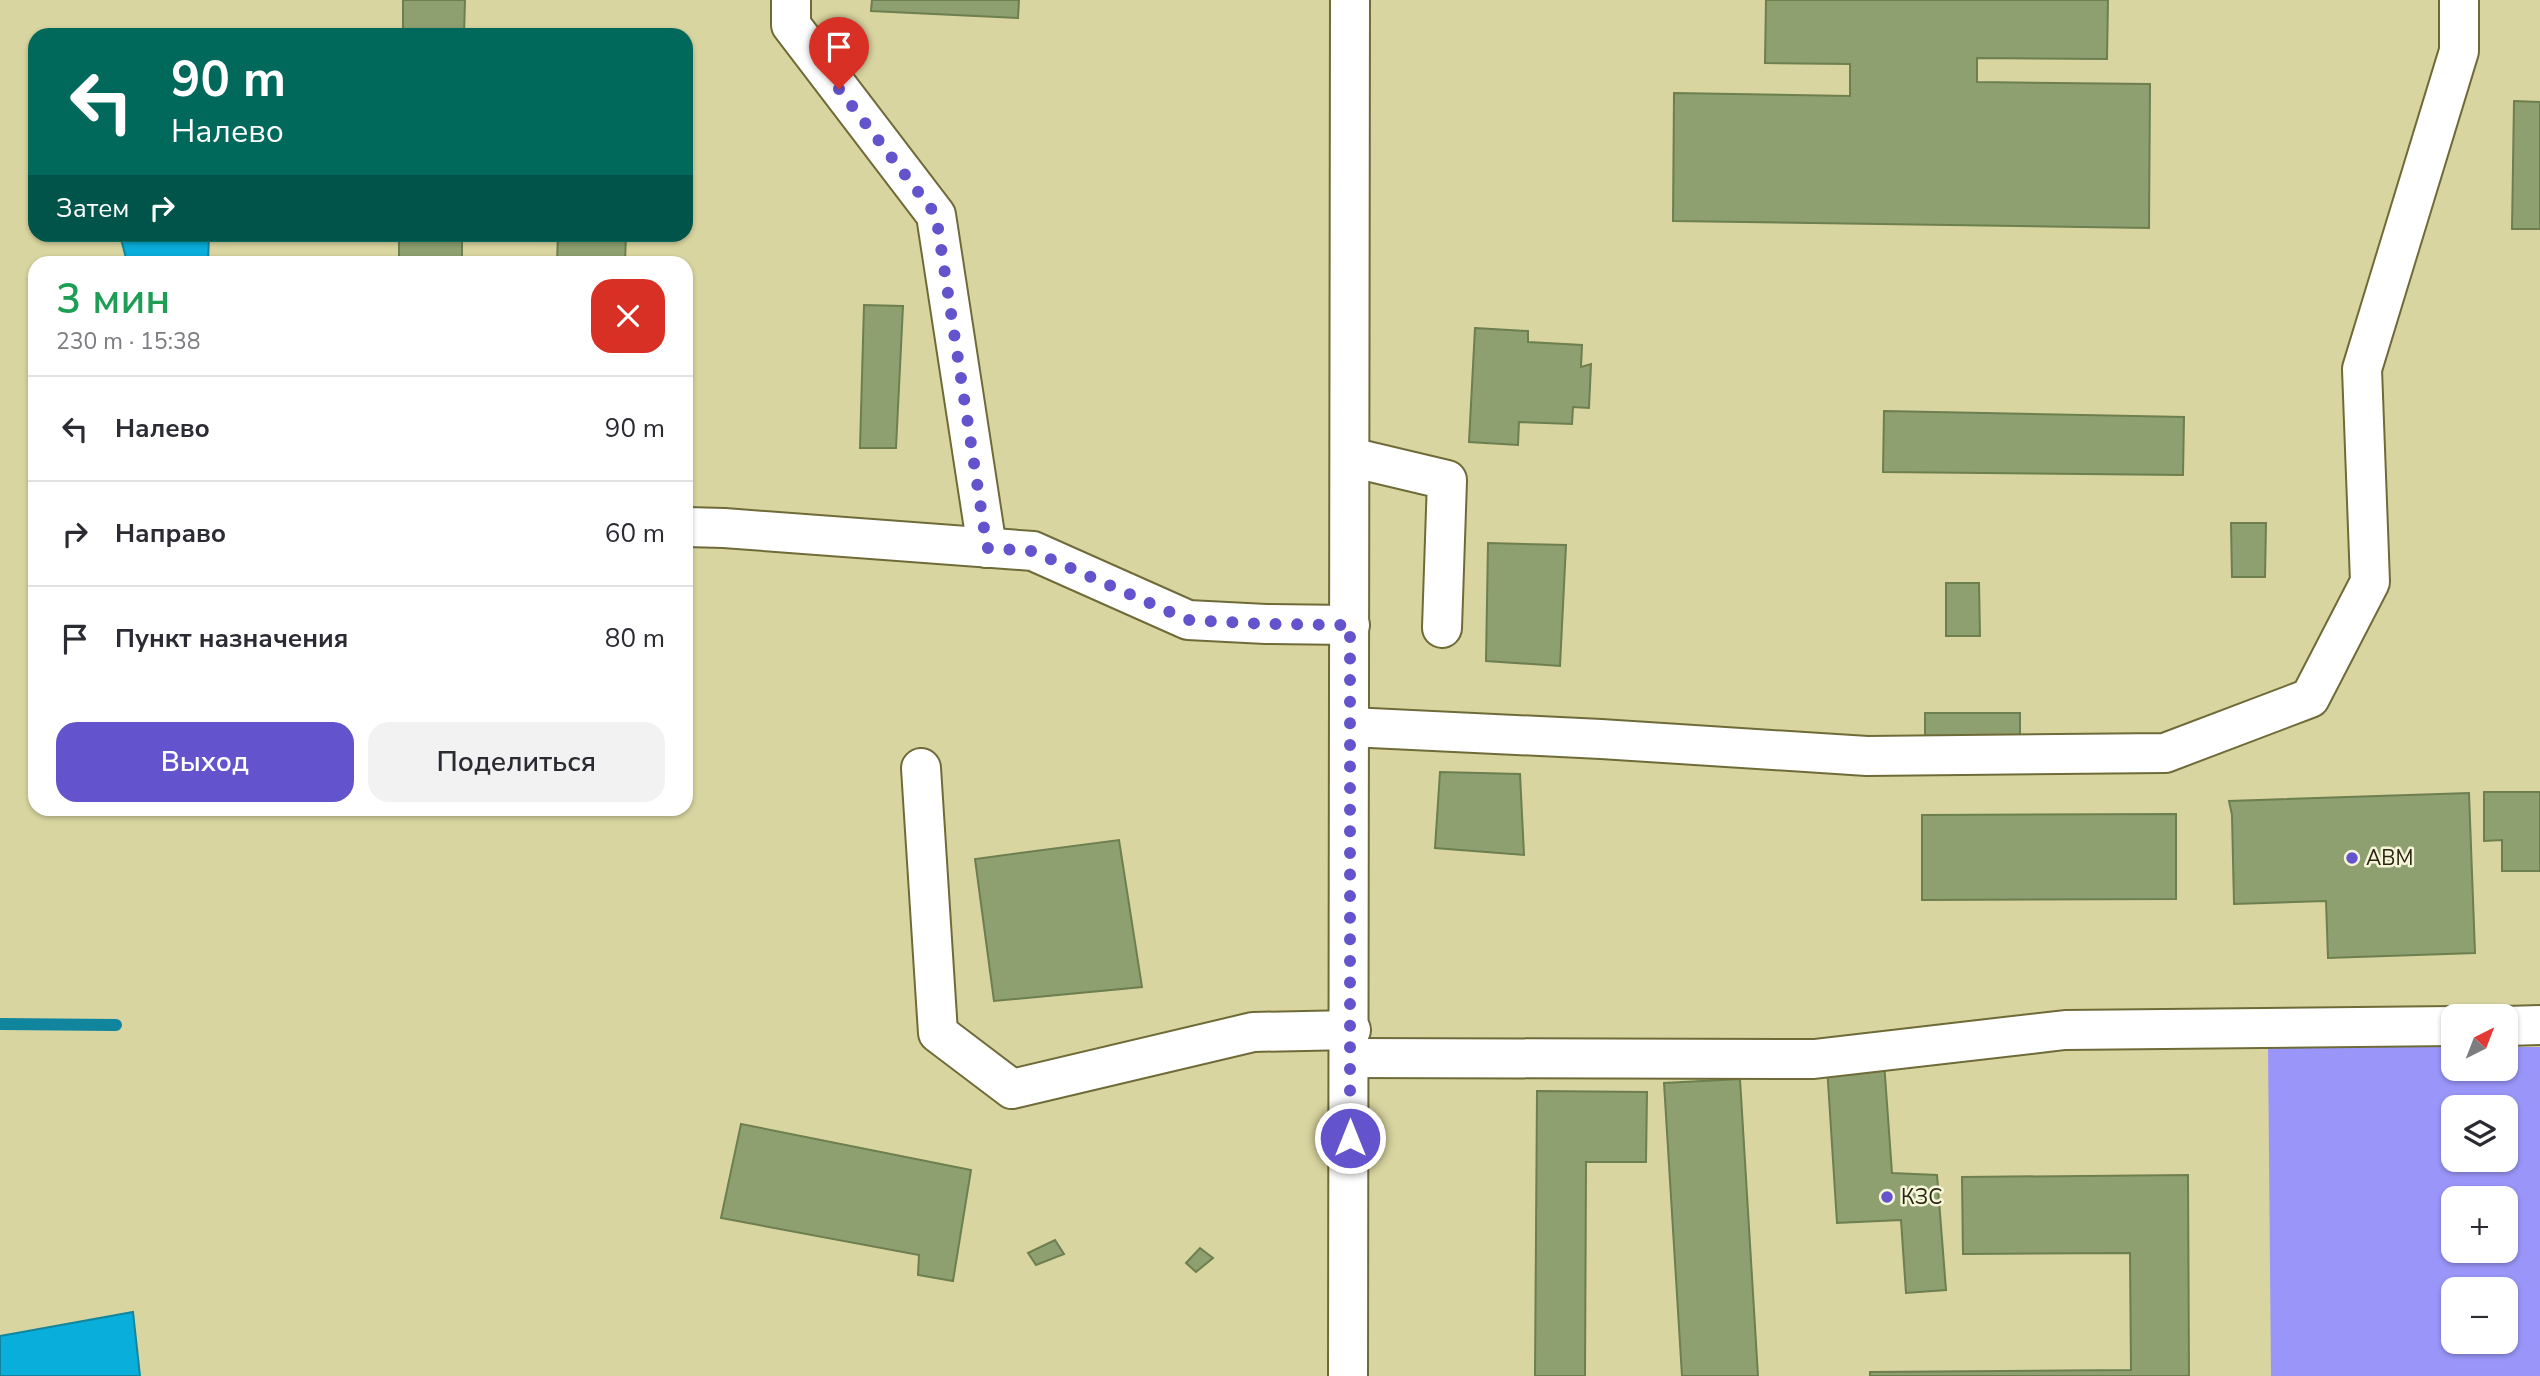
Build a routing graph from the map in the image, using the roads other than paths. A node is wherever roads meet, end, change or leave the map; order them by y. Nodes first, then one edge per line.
1 (791, 0) edge
2 (1350, 0) edge
3 (2459, 0) edge
4 (1350, 457) junction
5 (693, 527) edge
6 (987, 548) junction
7 (1350, 625) junction
8 (1441, 628) dead end
9 (1350, 727) junction
10 (921, 768) dead end
11 (2540, 1025) edge
12 (2441, 1026) edge
13 (2518, 1026) edge
14 (1351, 1044) junction
15 (1348, 1376) edge

1 - 6 street
2 - 4 street
3 - 9 street
4 - 7 street
4 - 8 street
5 - 6 street
6 - 7 street
7 - 9 street
9 - 14 street
10 - 14 street
11 - 13 street
12 - 14 street
14 - 15 street

